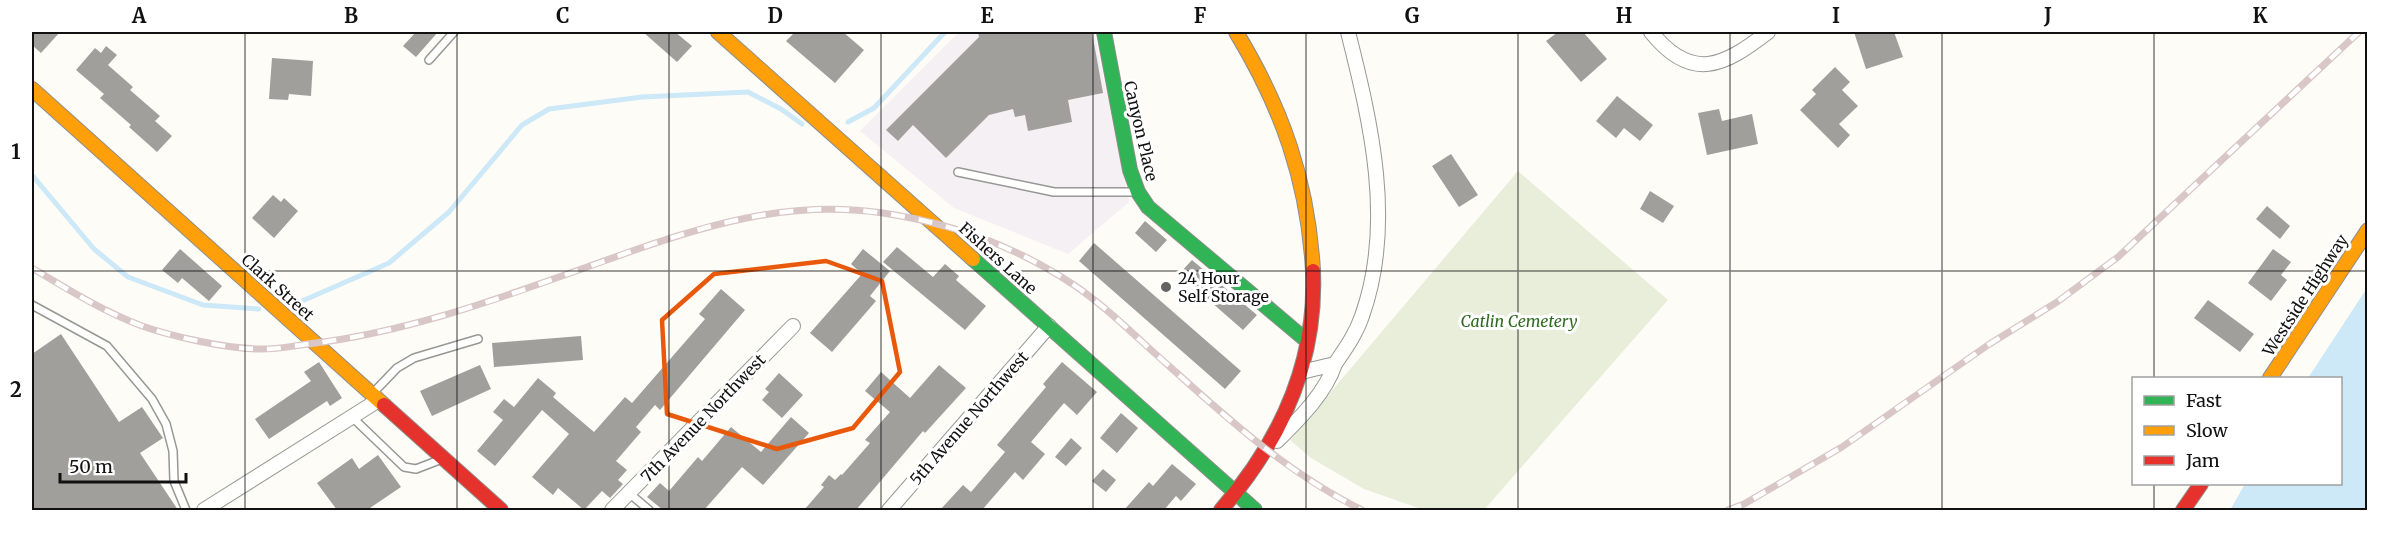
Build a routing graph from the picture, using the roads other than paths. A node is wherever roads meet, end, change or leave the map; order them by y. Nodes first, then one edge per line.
1 (454, 32) edge
2 (718, 32) edge
3 (1104, 32) edge
4 (1236, 32) edge
5 (1348, 32) edge
6 (1651, 32) edge
7 (1768, 32) edge
8 (429, 60) dead end
9 (32, 89) edge
10 (958, 172) dead end
11 (1138, 192) junction
12 (2367, 230) edge
13 (32, 305) edge
14 (793, 326) dead end
15 (1049, 326) junction
16 (478, 339) dead end
17 (1307, 341) junction
18 (1335, 364) junction
19 (1301, 372) junction
20 (2271, 377) edge
21 (374, 398) junction
22 (352, 417) junction
23 (1267, 451) junction
24 (442, 459) junction
25 (2200, 485) edge
26 (629, 493) junction
27 (1235, 494) junction
28 (186, 510) edge
29 (204, 510) edge
30 (501, 510) edge
31 (612, 510) edge
32 (649, 510) edge
33 (889, 510) edge
34 (1221, 510) edge
35 (1254, 510) edge
36 (2183, 510) edge

1 - 8 lane
2 - 15 street, Fishers Lane
3 - 11 street, Canyon Place
4 - 17 street
5 - 18 street
6 - 7 street
9 - 21 street, Clark Street
10 - 11 lane
11 - 17 street, Canyon Place
12 - 20 street, Westside Highway
13 - 28 lane
14 - 26 street, 7th Avenue Northwest
15 - 27 street, Fishers Lane
15 - 33 street, 5th Avenue Northwest
16 - 21 lane
17 - 19 street
18 - 19 street
18 - 23 street
19 - 23 street
21 - 22 street
21 - 24 street, Clark Street
22 - 24 lane
22 - 29 street
23 - 27 street
24 - 30 street, Clark Street
25 - 36 street
26 - 31 street, 7th Avenue Northwest
26 - 32 lane
27 - 34 street
27 - 35 street, Fishers Lane

